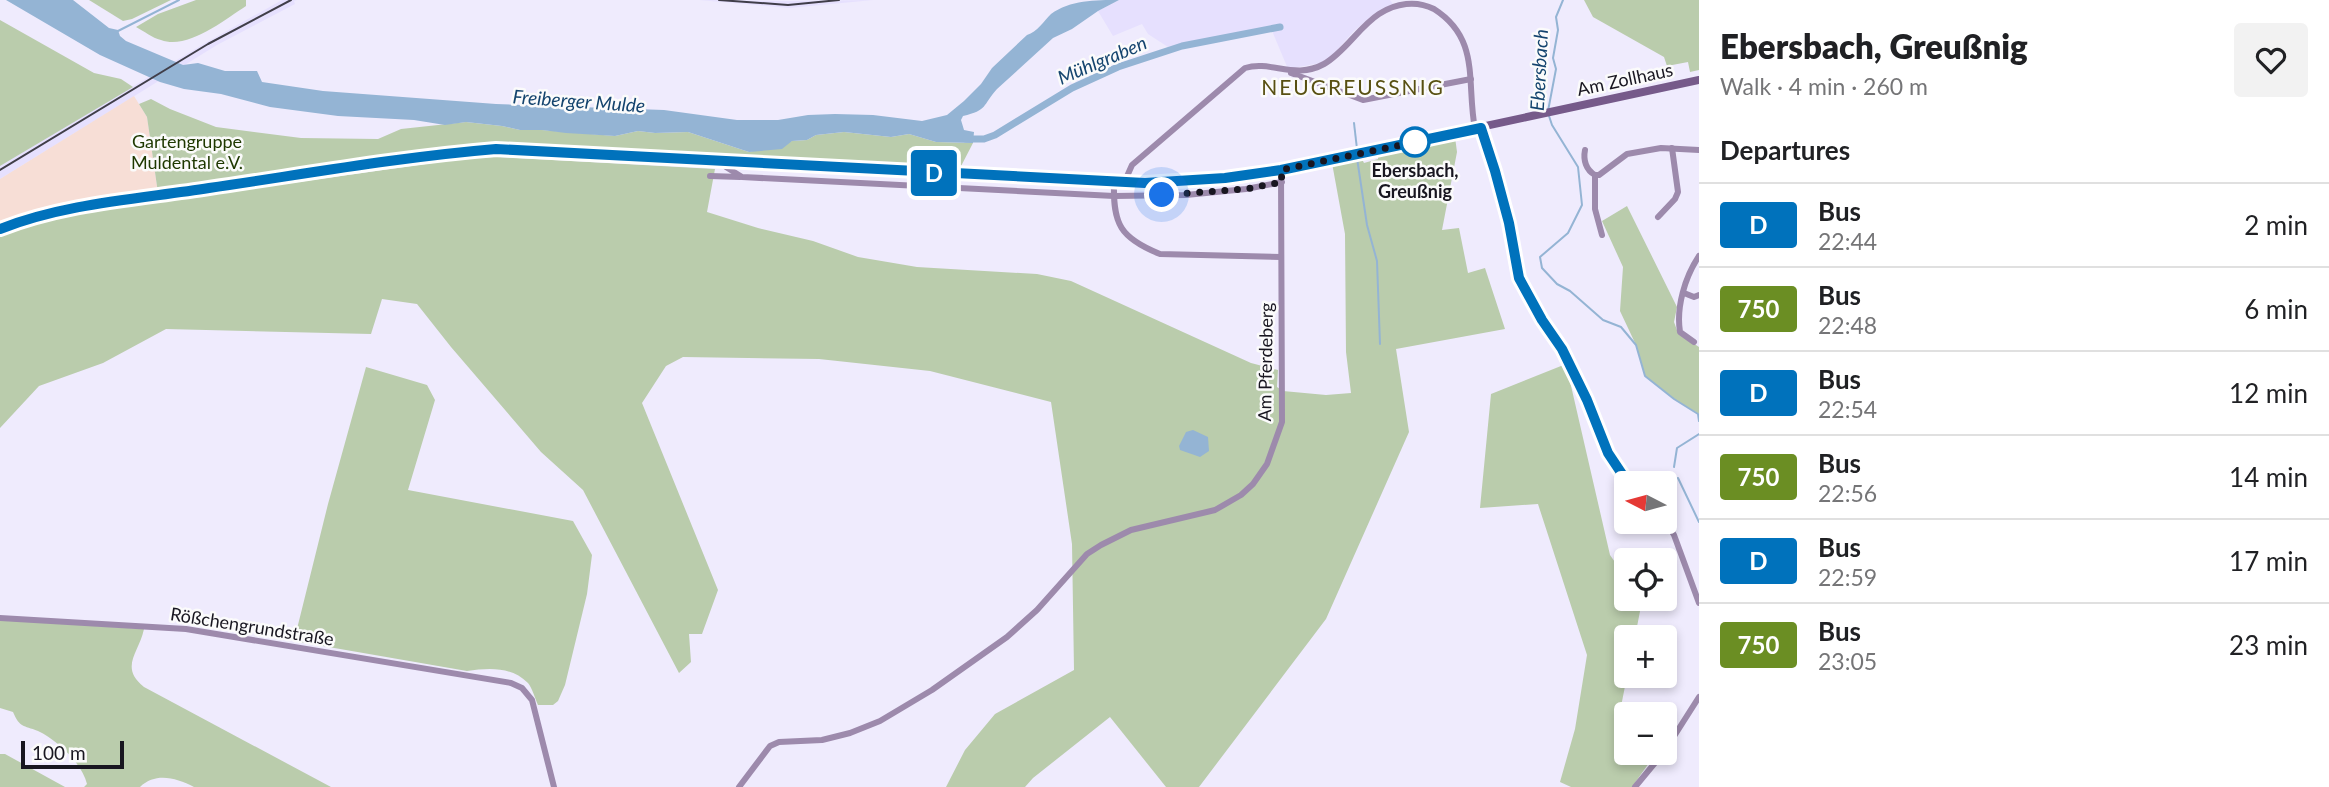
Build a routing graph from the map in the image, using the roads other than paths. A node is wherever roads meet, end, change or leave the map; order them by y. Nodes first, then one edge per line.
1 (1286, 71) junction
2 (1471, 79) junction
3 (1699, 80) edge
4 (1478, 128) junction
5 (1672, 148) junction
6 (1585, 150) dead end
7 (1699, 150) edge
8 (723, 162) junction
9 (1281, 170) junction
10 (1595, 175) junction
11 (710, 176) dead end
12 (984, 176) junction
13 (742, 177) junction
14 (1057, 180) junction
15 (1282, 182) junction
16 (1119, 183) junction
17 (983, 190) junction
18 (1056, 193) junction
19 (1114, 196) junction
20 (1658, 217) dead end
21 (0, 229) edge
22 (1602, 235) dead end
23 (1699, 256) edge
24 (1282, 257) junction
25 (1684, 293) junction
26 (1699, 295) edge
27 (1694, 342) dead end
28 (1620, 471) edge
29 (1673, 534) edge
30 (1699, 603) edge
31 (0, 618) edge
32 (1699, 698) edge
33 (1677, 732) edge
34 (1653, 765) edge
35 (554, 787) edge
36 (739, 787) edge
37 (1635, 787) edge

1 - 2 street
1 - 2 street
1 - 16 street
2 - 4 street
3 - 4 main road, Am Zollhaus
4 - 9 main road, Am Zollhaus
4 - 28 street
5 - 7 street
5 - 10 street
5 - 20 street
6 - 10 street
8 - 12 main road, Am Zollhaus
8 - 13 street
8 - 21 main road, Am Zollhaus
9 - 15 street, Am Pferdeberg
9 - 16 main road, Am Zollhaus
10 - 22 street
11 - 13 street
12 - 14 main road, Am Zollhaus
12 - 17 street
13 - 17 street
14 - 16 main road, Am Zollhaus
14 - 18 street
15 - 19 street
15 - 24 street, Am Pferdeberg
16 - 19 street
17 - 18 street
18 - 19 street
19 - 24 street
23 - 25 street
24 - 36 street, Am Pferdeberg
25 - 26 street
25 - 27 street
29 - 30 street
31 - 35 street, Rößchengrundstraße
32 - 33 street
34 - 37 street

